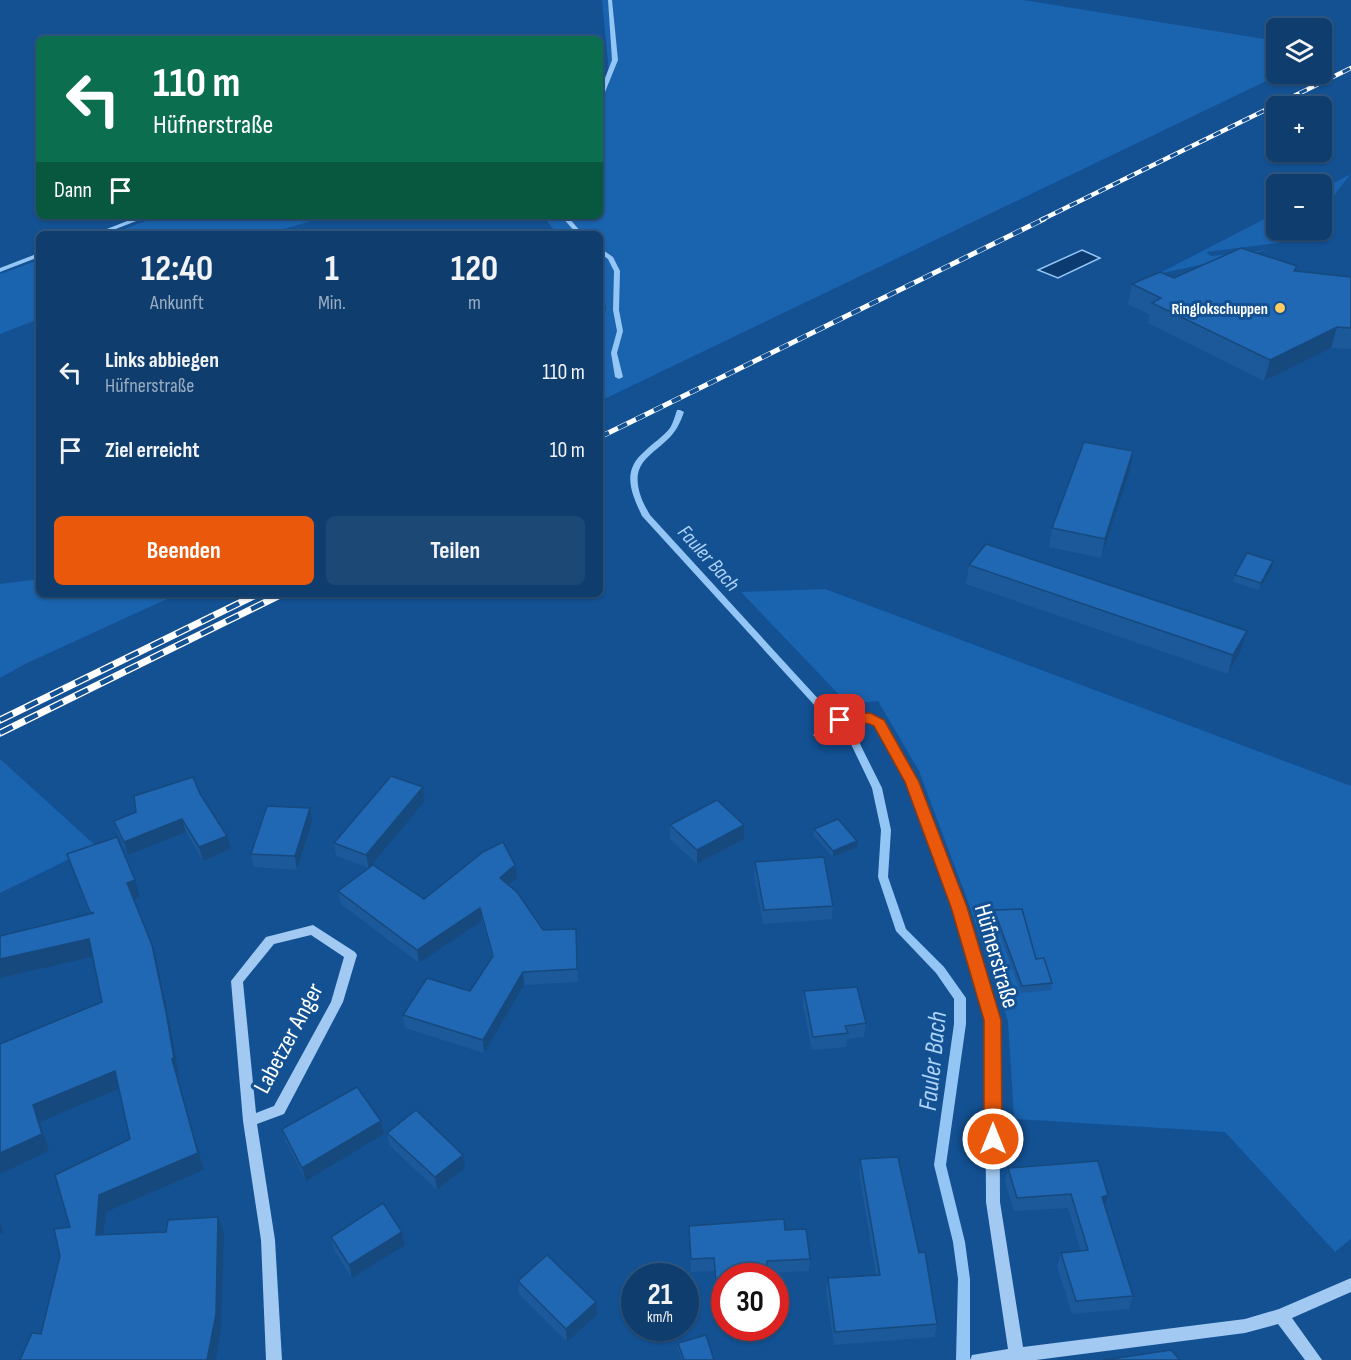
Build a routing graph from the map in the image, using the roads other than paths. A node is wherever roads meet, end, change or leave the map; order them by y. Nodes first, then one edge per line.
1 (818, 735) dead end
2 (250, 1121) junction
3 (1351, 1285) edge
4 (1281, 1316) junction
5 (1017, 1356) junction
6 (986, 1359) edge
7 (274, 1360) edge
8 (1314, 1360) edge

1 - 5 street, Hüfnerstraße
2 - 2 street, Labetzer Anger
2 - 7 street, Labetzer Anger
3 - 4 street
4 - 5 street
4 - 8 street
5 - 6 street

